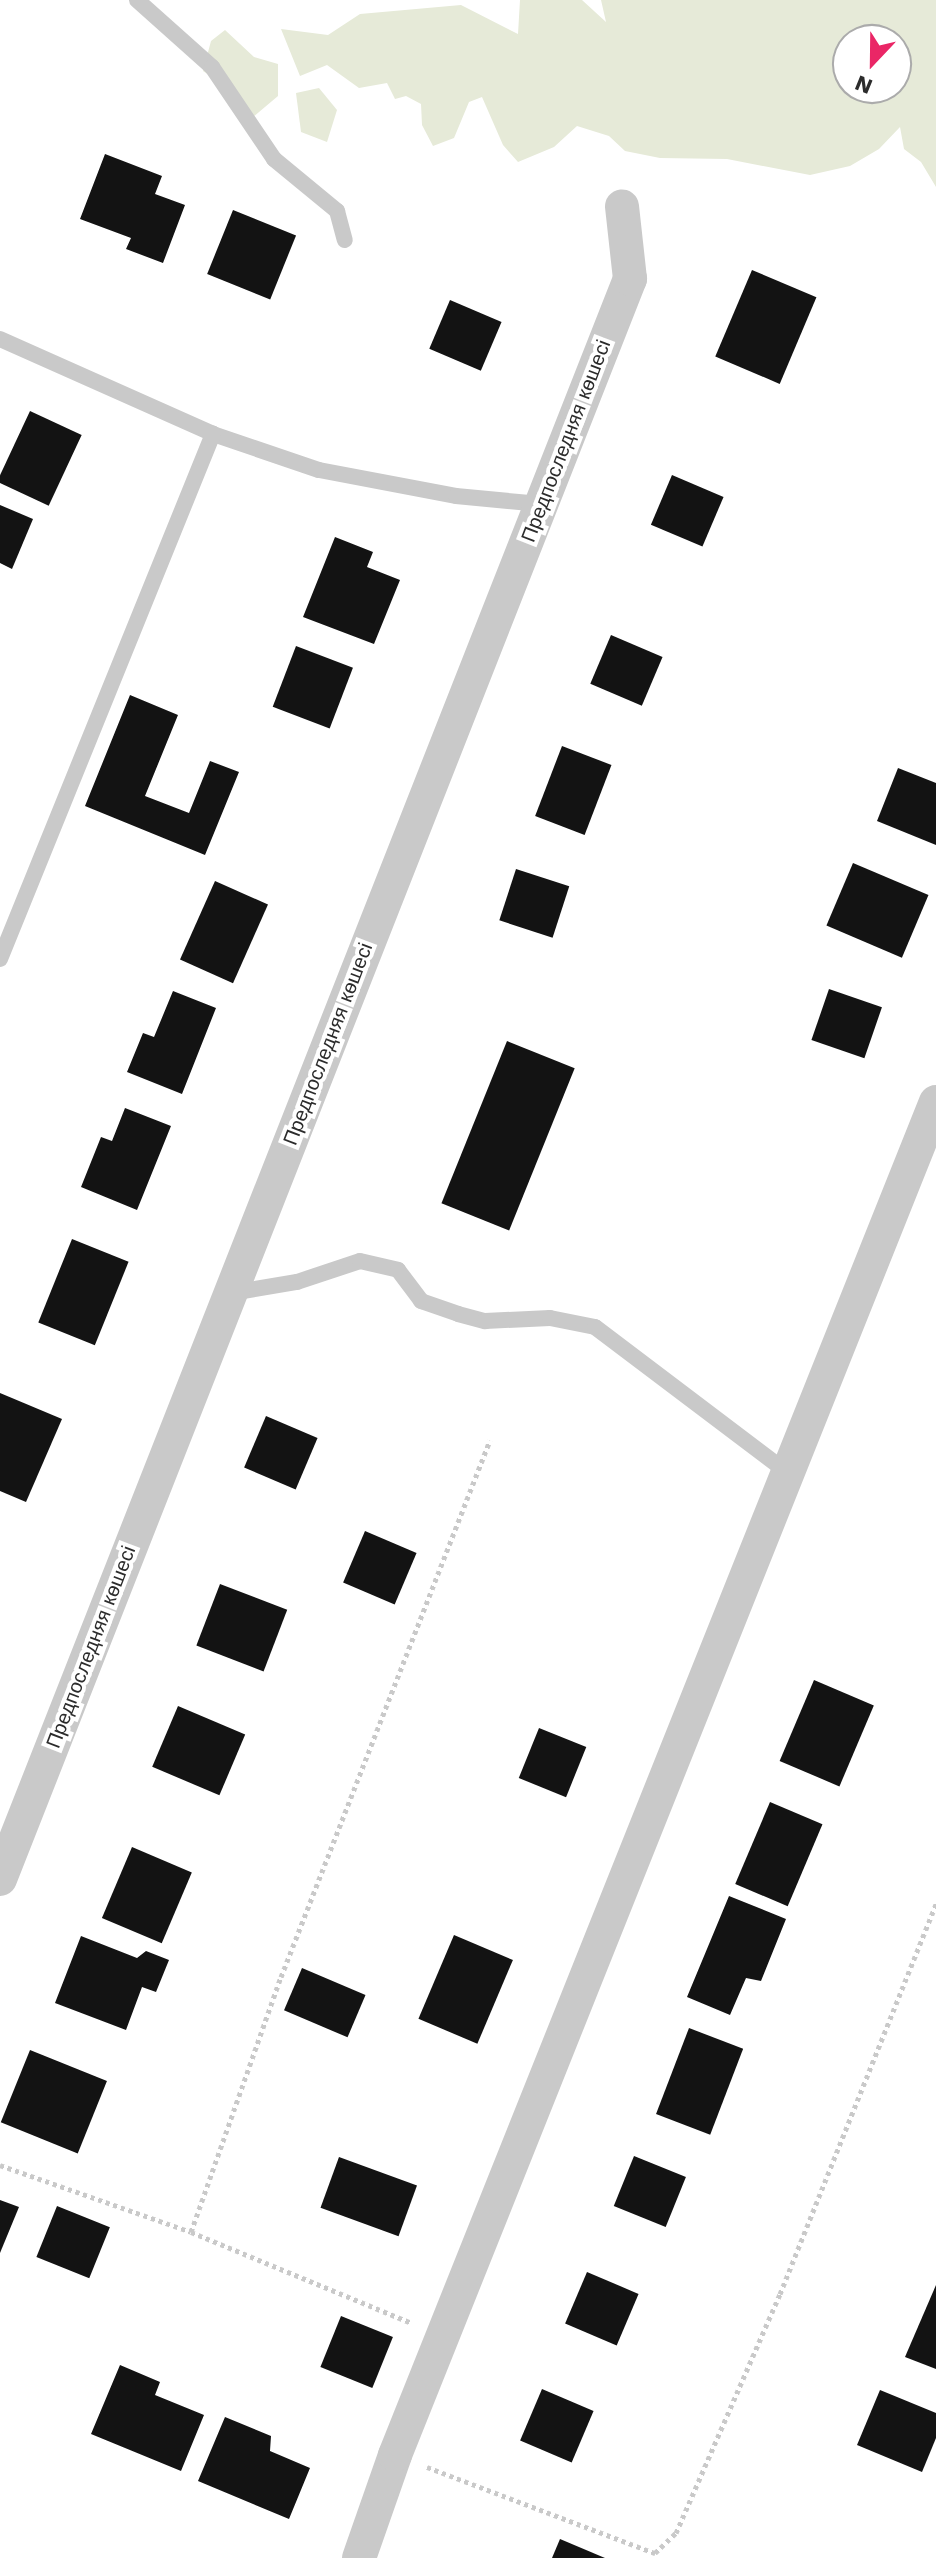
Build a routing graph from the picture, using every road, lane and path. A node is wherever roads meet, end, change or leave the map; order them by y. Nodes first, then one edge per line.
1 (137, 0) edge
2 (622, 206) dead end
3 (345, 240) dead end
4 (0, 339) edge
5 (213, 434) junction
6 (541, 504) junction
7 (0, 959) edge
8 (933, 1119) edge
9 (231, 1293) junction
10 (490, 1440) dead end
11 (788, 1473) junction
12 (0, 1879) edge
13 (936, 1903) edge
14 (0, 2165) edge
15 (191, 2232) junction
16 (442, 2336) junction
17 (395, 2455) junction
18 (359, 2558) edge

1 - 3 lane
2 - 6 street, Предпоследняя көшесі
4 - 5 lane
5 - 6 lane
5 - 7 lane
6 - 9 street, Предпоследняя көшесі
8 - 11 street
9 - 11 lane
9 - 12 street, Предпоследняя көшесі
10 - 15 path
11 - 16 street
13 - 17 path
14 - 15 path
15 - 16 path
16 - 17 street
17 - 18 street

